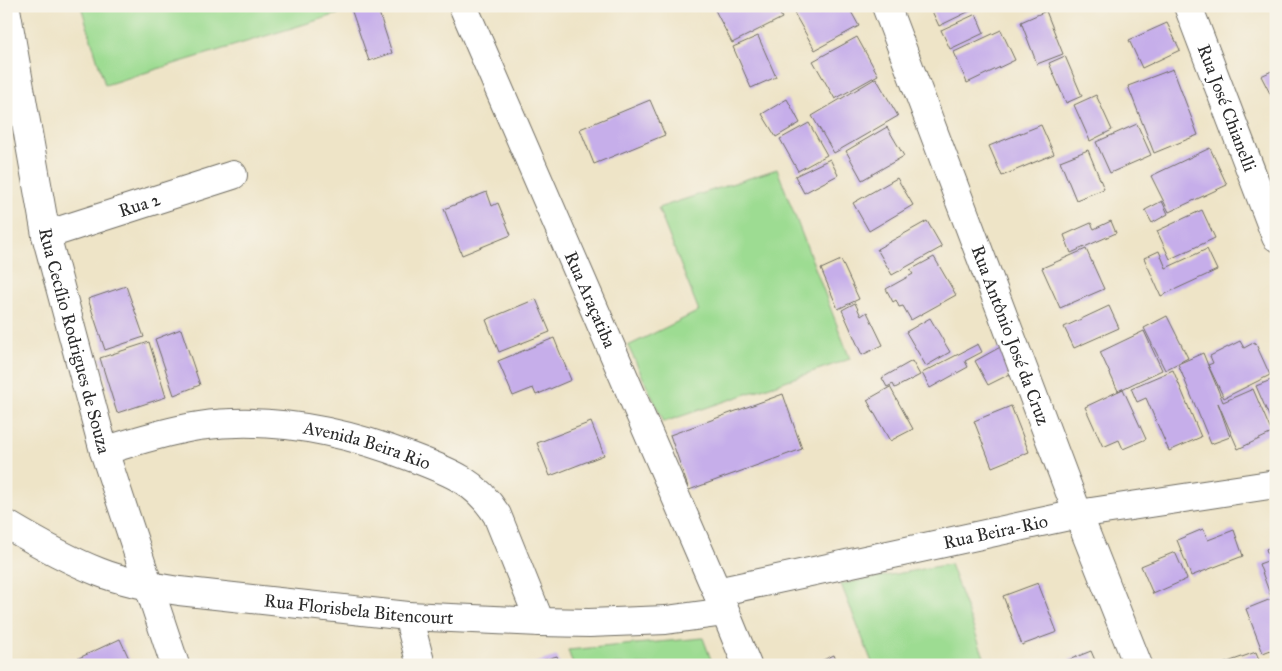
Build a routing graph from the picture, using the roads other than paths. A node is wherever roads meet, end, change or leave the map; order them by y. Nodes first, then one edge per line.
1 (463, 6) edge
2 (886, 6) edge
3 (1188, 6) edge
4 (6, 9) edge
5 (232, 175) dead end
6 (46, 235) junction
7 (1276, 237) edge
8 (104, 451) junction
9 (1276, 484) edge
10 (1078, 514) junction
11 (6, 524) edge
12 (148, 586) junction
13 (721, 602) junction
14 (408, 616) junction
15 (540, 622) junction
16 (175, 665) edge
17 (421, 665) edge
18 (747, 665) edge
19 (1138, 665) edge

1 - 13 street, Rua Araçatiba
2 - 10 street, Rua Antônio José da Cruz
3 - 7 street, Rua José Chianelli
4 - 6 street, Rua Cecílio Rodrigues de Souza
5 - 6 street, Rua 2
6 - 8 street, Rua Cecílio Rodrigues de Souza
8 - 12 street, Rua Cecílio Rodrigues de Souza
8 - 15 street, Avenida Beira Rio
9 - 10 street, Rua Beira-Rio
10 - 13 street, Rua Beira-Rio
10 - 19 street, Rua Antônio José da Cruz
11 - 12 street, Rua Florisbela Bitencourt
12 - 14 street, Rua Florisbela Bitencourt
12 - 16 street, Rua Cecílio Rodrigues de Souza
13 - 15 street, Rua Florisbela Bitencourt
13 - 18 street, Rua Araçatiba
14 - 15 street, Rua Florisbela Bitencourt
14 - 17 street

